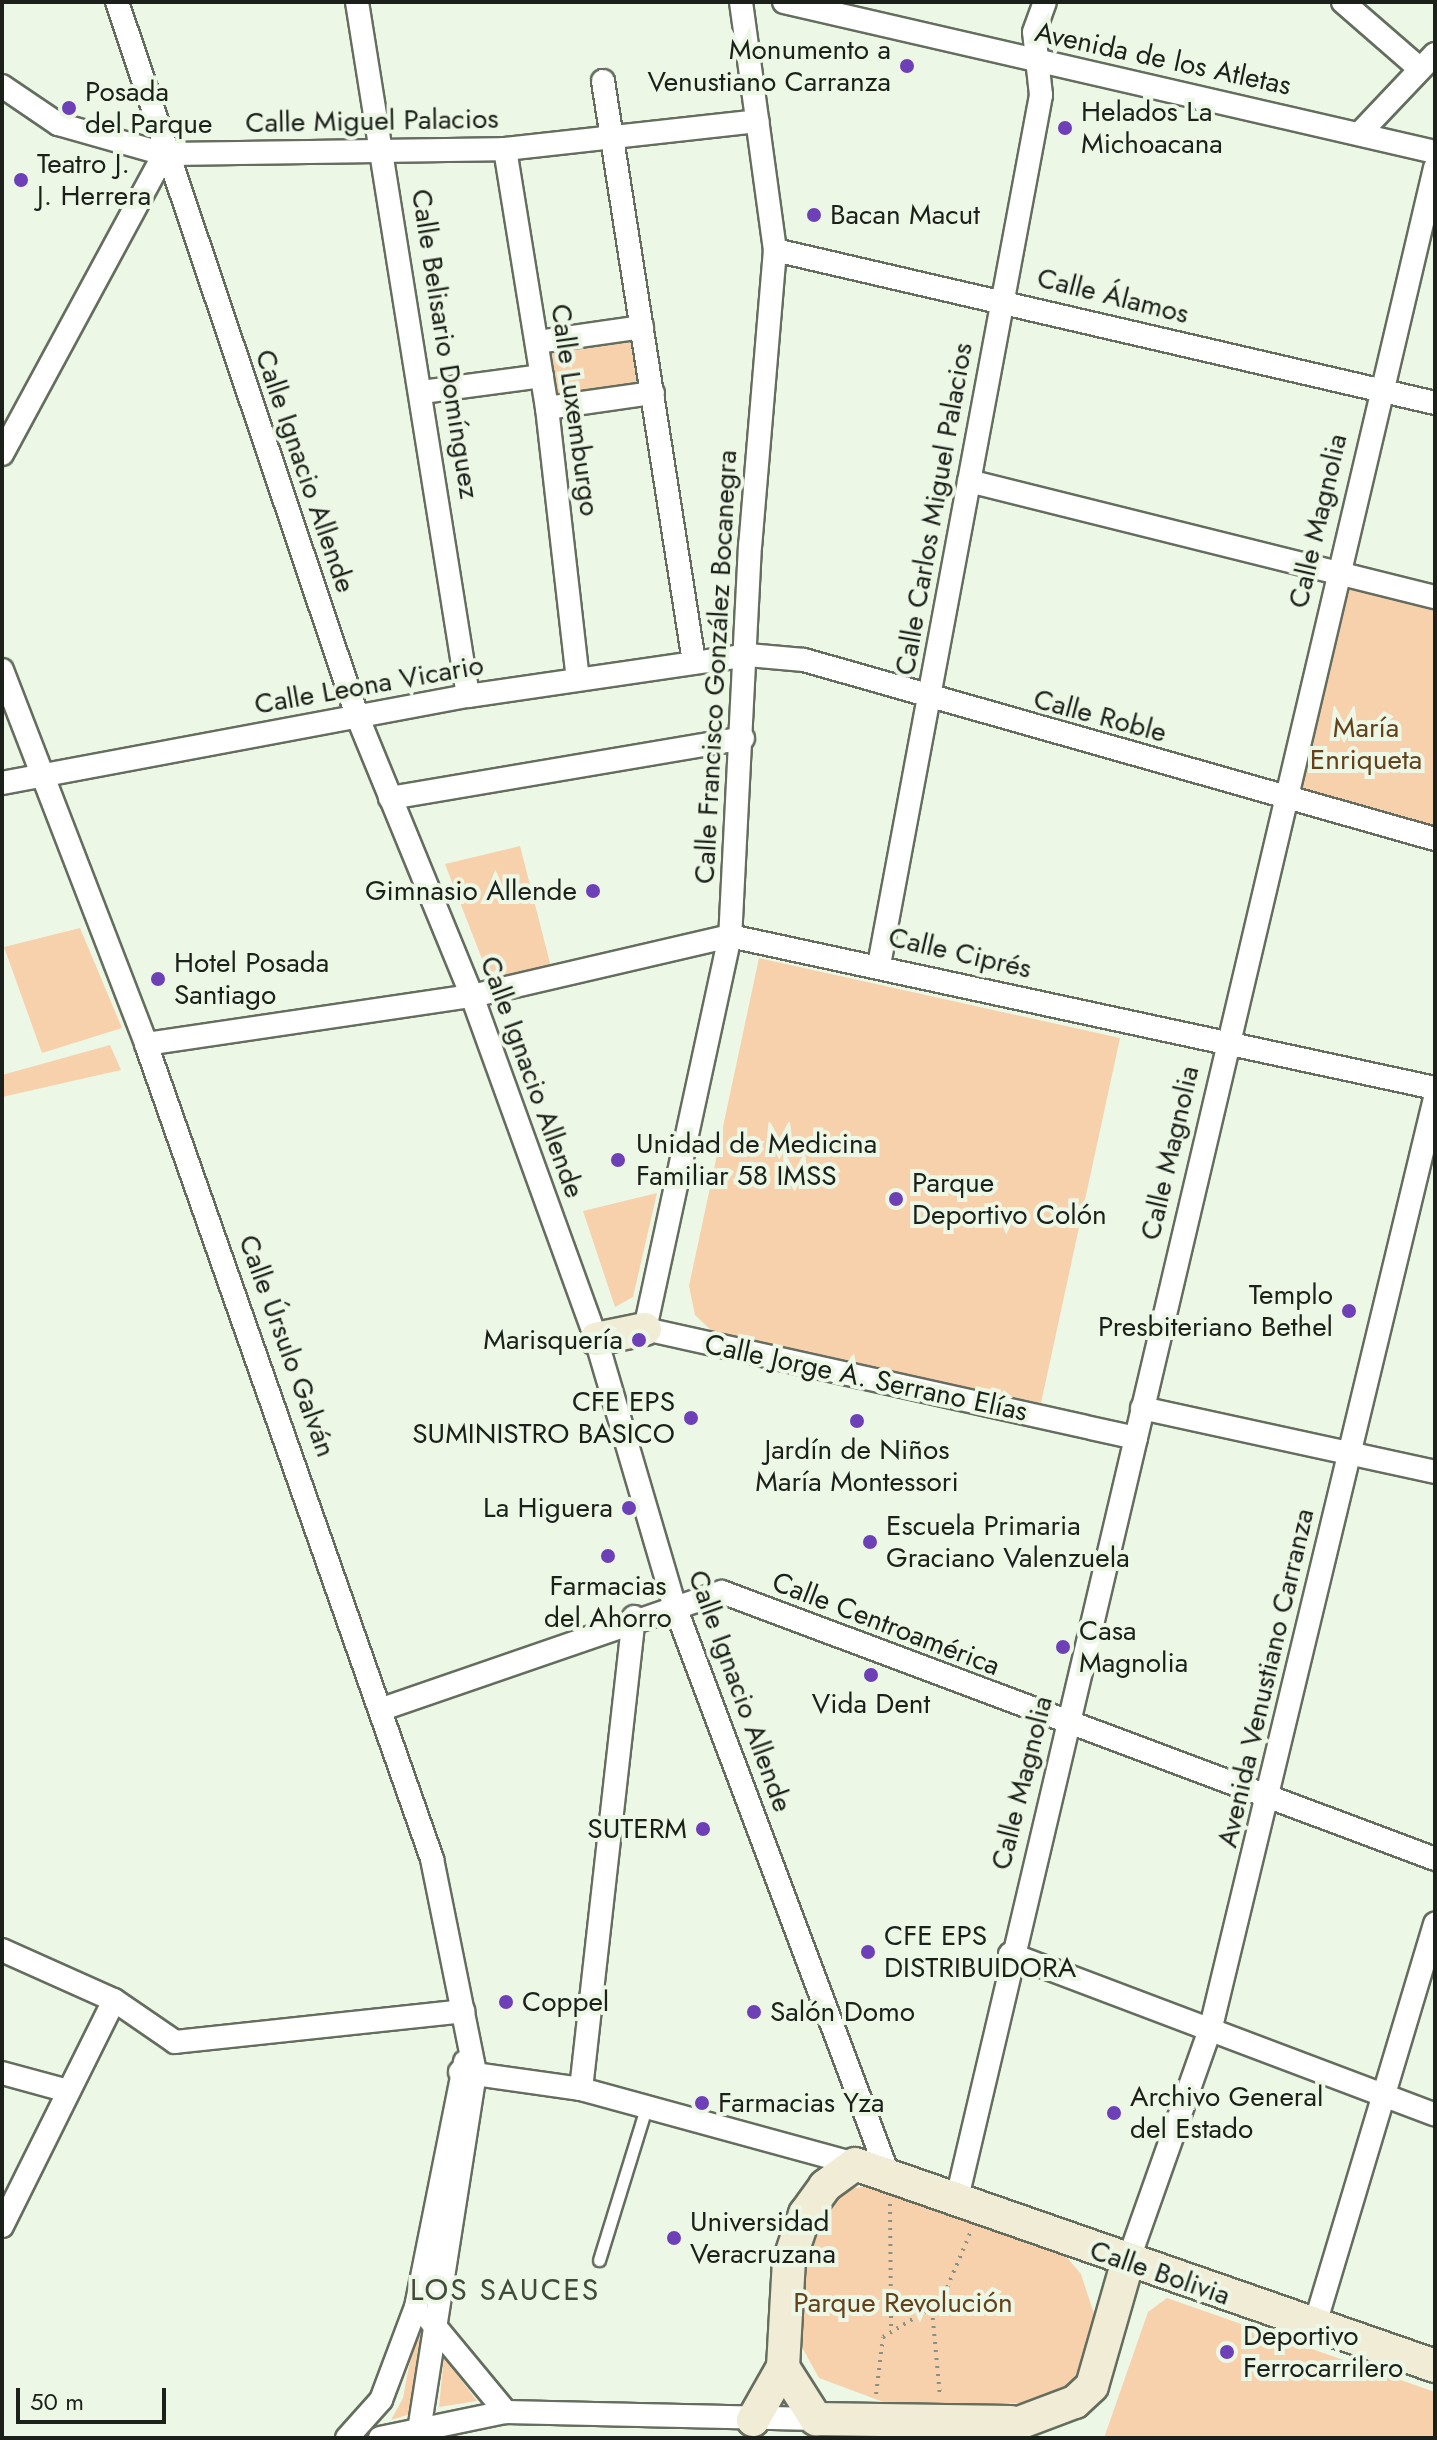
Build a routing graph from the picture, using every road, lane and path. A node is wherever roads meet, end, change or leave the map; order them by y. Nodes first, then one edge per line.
1 (117, 2) edge
2 (357, 2) edge
3 (741, 2) edge
4 (784, 2) edge
5 (1045, 2) edge
6 (1343, 2) edge
7 (1038, 62) junction
8 (1428, 62) edge
9 (603, 81) dead end
10 (2, 86) edge
11 (757, 121) junction
12 (1360, 133) junction
13 (613, 137) junction
14 (505, 149) junction
15 (1435, 152) edge
16 (164, 154) junction
17 (387, 154) junction
18 (1435, 168) edge
19 (775, 250) junction
20 (1000, 300) junction
21 (642, 327) junction
22 (537, 342) junction
23 (542, 376) junction
24 (1379, 391) junction
25 (422, 392) junction
26 (653, 393) junction
27 (1435, 403) edge
28 (547, 408) junction
29 (2, 454) edge
30 (969, 481) junction
31 (1336, 572) junction
32 (1435, 597) edge
33 (748, 655) junction
34 (694, 662) junction
35 (2, 670) edge
36 (578, 679) junction
37 (468, 696) junction
38 (931, 701) junction
39 (358, 718) junction
40 (743, 738) junction
41 (42, 775) junction
42 (2, 783) edge
43 (1283, 796) junction
44 (390, 798) junction
45 (1435, 839) edge
46 (730, 936) junction
47 (879, 965) junction
48 (472, 996) junction
49 (146, 1044) junction
50 (1226, 1044) junction
51 (1435, 1088) edge
52 (1435, 1098) edge
53 (645, 1329) junction
54 (596, 1339) junction
55 (1142, 1408) junction
56 (1136, 1438) junction
57 (1348, 1453) junction
58 (1435, 1472) edge
59 (674, 1604) junction
60 (634, 1617) junction
61 (385, 1708) junction
62 (1067, 1726) junction
63 (1271, 1796) junction
64 (1435, 1859) edge
65 (1435, 1924) edge
66 (2, 1950) edge
67 (1010, 1954) junction
68 (114, 2000) junction
69 (463, 2011) junction
70 (1211, 2027) junction
71 (467, 2067) junction
72 (2, 2073) edge
73 (581, 2089) junction
74 (68, 2091) junction
75 (1382, 2095) junction
76 (647, 2105) junction
77 (1435, 2115) edge
78 (855, 2164) junction
79 (888, 2174) junction
80 (957, 2198) junction
81 (2, 2226) edge
82 (966, 2243) dead end
83 (1091, 2250) junction
84 (599, 2260) dead end
85 (1127, 2264) junction
86 (1173, 2279) junction
87 (416, 2307) junction
88 (932, 2310) junction
89 (1113, 2313) junction
90 (1315, 2324) junction
91 (436, 2326) junction
92 (891, 2329) junction
93 (1435, 2366) edge
94 (783, 2367) junction
95 (506, 2412) junction
96 (816, 2419) junction
97 (940, 2419) junction
98 (753, 2420) junction
99 (882, 2429) edge
100 (998, 2430) edge
101 (418, 2432) edge
102 (347, 2438) edge
103 (380, 2438) edge

1 - 16 street, Calle Ignacio Allende
2 - 17 street, Calle Belisario Domínguez
3 - 11 street, Calle Francisco González Bocanegra
4 - 7 street, Avenida de los Atletas
5 - 7 street, Calle Carlos Miguel Palacios
6 - 8 street
7 - 12 street, Avenida de los Atletas
7 - 20 street, Calle Carlos Miguel Palacios
8 - 12 street
9 - 13 street
10 - 16 street, Calle Miguel Palacios
11 - 13 street, Calle Miguel Palacios
11 - 19 street, Calle Francisco González Bocanegra
12 - 15 street, Avenida de los Atletas
13 - 14 street, Calle Miguel Palacios
13 - 21 street
14 - 17 street, Calle Miguel Palacios
14 - 22 street, Calle Luxemburgo
16 - 17 street, Calle Miguel Palacios
16 - 29 street
16 - 39 street, Calle Ignacio Allende
17 - 25 street, Calle Belisario Domínguez
18 - 24 street, Calle Magnolia
19 - 20 street, Calle Álamos
19 - 33 street, Calle Francisco González Bocanegra
20 - 24 street, Calle Álamos
20 - 30 street, Calle Carlos Miguel Palacios
21 - 22 street
21 - 26 street
22 - 23 street, Calle Luxemburgo
23 - 25 street
23 - 28 street, Calle Luxemburgo
24 - 27 street, Calle Álamos
24 - 31 street, Calle Magnolia
25 - 37 street, Calle Belisario Domínguez
26 - 28 street
26 - 34 street
28 - 36 street, Calle Luxemburgo
30 - 31 street
30 - 38 street, Calle Carlos Miguel Palacios
31 - 32 street
31 - 43 street, Calle Magnolia
33 - 34 street, Calle Leona Vicario
33 - 38 street, Calle Roble
33 - 40 street, Calle Francisco González Bocanegra
34 - 36 street, Calle Leona Vicario
35 - 41 street, Calle Úrsulo Galván
36 - 37 street, Calle Leona Vicario
37 - 39 street, Calle Leona Vicario
38 - 43 street, Calle Roble
38 - 47 street, Calle Carlos Miguel Palacios
39 - 41 street, Calle Leona Vicario
39 - 44 street, Calle Ignacio Allende
40 - 44 street
40 - 46 street, Calle Francisco González Bocanegra
41 - 42 street, Calle Leona Vicario
41 - 49 street, Calle Úrsulo Galván
43 - 45 street, Calle Roble
43 - 50 street, Calle Magnolia
44 - 48 street, Calle Ignacio Allende
46 - 47 street, Calle Ciprés
46 - 48 street, Calle Ciprés
46 - 53 street, Calle Francisco González Bocanegra
47 - 50 street, Calle Ciprés
48 - 49 street, Calle Ciprés
48 - 54 street, Calle Ignacio Allende
49 - 61 street, Calle Úrsulo Galván
50 - 51 street, Calle Ciprés
50 - 55 street, Calle Magnolia
52 - 57 street, Avenida Venustiano Carranza
53 - 54 main road, Calle Jorge A. Serrano Elías
53 - 56 street, Calle Jorge A. Serrano Elías
54 - 59 street, Calle Ignacio Allende
55 - 56 street, Calle Magnolia
55 - 57 street
56 - 62 street, Calle Magnolia
57 - 58 street
57 - 63 street, Avenida Venustiano Carranza
59 - 60 street, Calle Centroamérica
59 - 62 street, Calle Centroamérica
59 - 79 street, Calle Ignacio Allende
60 - 61 street, Calle Centroamérica
60 - 73 street
61 - 69 street, Calle Úrsulo Galván
62 - 63 street, Calle Centroamérica
62 - 67 street, Calle Magnolia
63 - 64 street, Calle Centroamérica
63 - 70 street, Avenida Venustiano Carranza
65 - 75 street
66 - 68 street
67 - 70 street
67 - 80 street, Calle Magnolia
68 - 69 street
68 - 74 street
69 - 71 street, Calle Úrsulo Galván
70 - 75 street
70 - 85 street, Avenida Venustiano Carranza
71 - 73 street
71 - 87 street, Calle Úrsulo Galván
71 - 91 street, Calle Úrsulo Galván
72 - 74 street
73 - 76 street
74 - 81 street
75 - 77 street
75 - 90 street
76 - 78 street
76 - 84 lane
78 - 79 main road, Calle Bolivia
78 - 94 main road
79 - 80 main road, Calle Bolivia
79 - 92 path
80 - 83 main road, Calle Bolivia
82 - 88 path
83 - 85 main road, Calle Bolivia
83 - 89 main road
85 - 86 main road, Calle Bolivia
85 - 89 main road
86 - 89 main road
86 - 90 main road, Calle Bolivia
87 - 91 street
87 - 102 street, Calle Úrsulo Galván
88 - 92 path
88 - 97 path
89 - 100 main road
90 - 93 main road, Calle Bolivia
91 - 95 street
91 - 101 street, Calle Úrsulo Galván
92 - 99 path
94 - 96 main road
94 - 98 main road
95 - 98 street
95 - 101 street
96 - 98 street
96 - 99 main road
97 - 99 main road
97 - 100 main road
101 - 103 street

